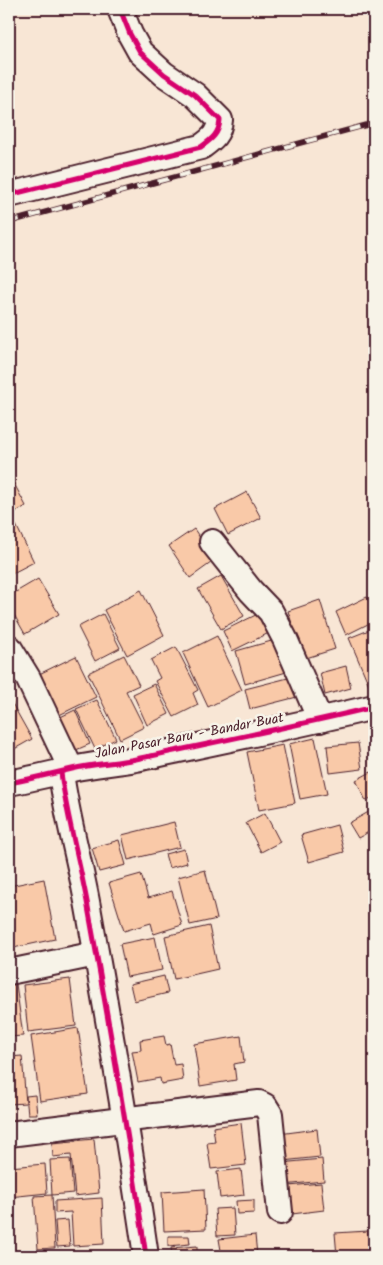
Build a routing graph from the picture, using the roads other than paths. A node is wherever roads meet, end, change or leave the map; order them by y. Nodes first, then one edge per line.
1 (120, 9) edge
2 (9, 195) edge
3 (212, 542) dead end
4 (9, 647) edge
5 (374, 707) edge
6 (320, 720) junction
7 (66, 771) junction
8 (9, 783) edge
9 (96, 954) junction
10 (9, 972) edge
11 (126, 1120) junction
12 (9, 1134) edge
13 (280, 1212) dead end
14 (146, 1256) edge

1 - 2 street
3 - 6 street
4 - 7 street
5 - 6 street, Jalan Pasar Baru - Bandar Buat
6 - 7 street, Jalan Pasar Baru - Bandar Buat
7 - 8 street, Jalan Pasar Baru - Bandar Buat
7 - 9 street
9 - 10 street
9 - 11 street
11 - 12 street
11 - 13 street
11 - 14 street

